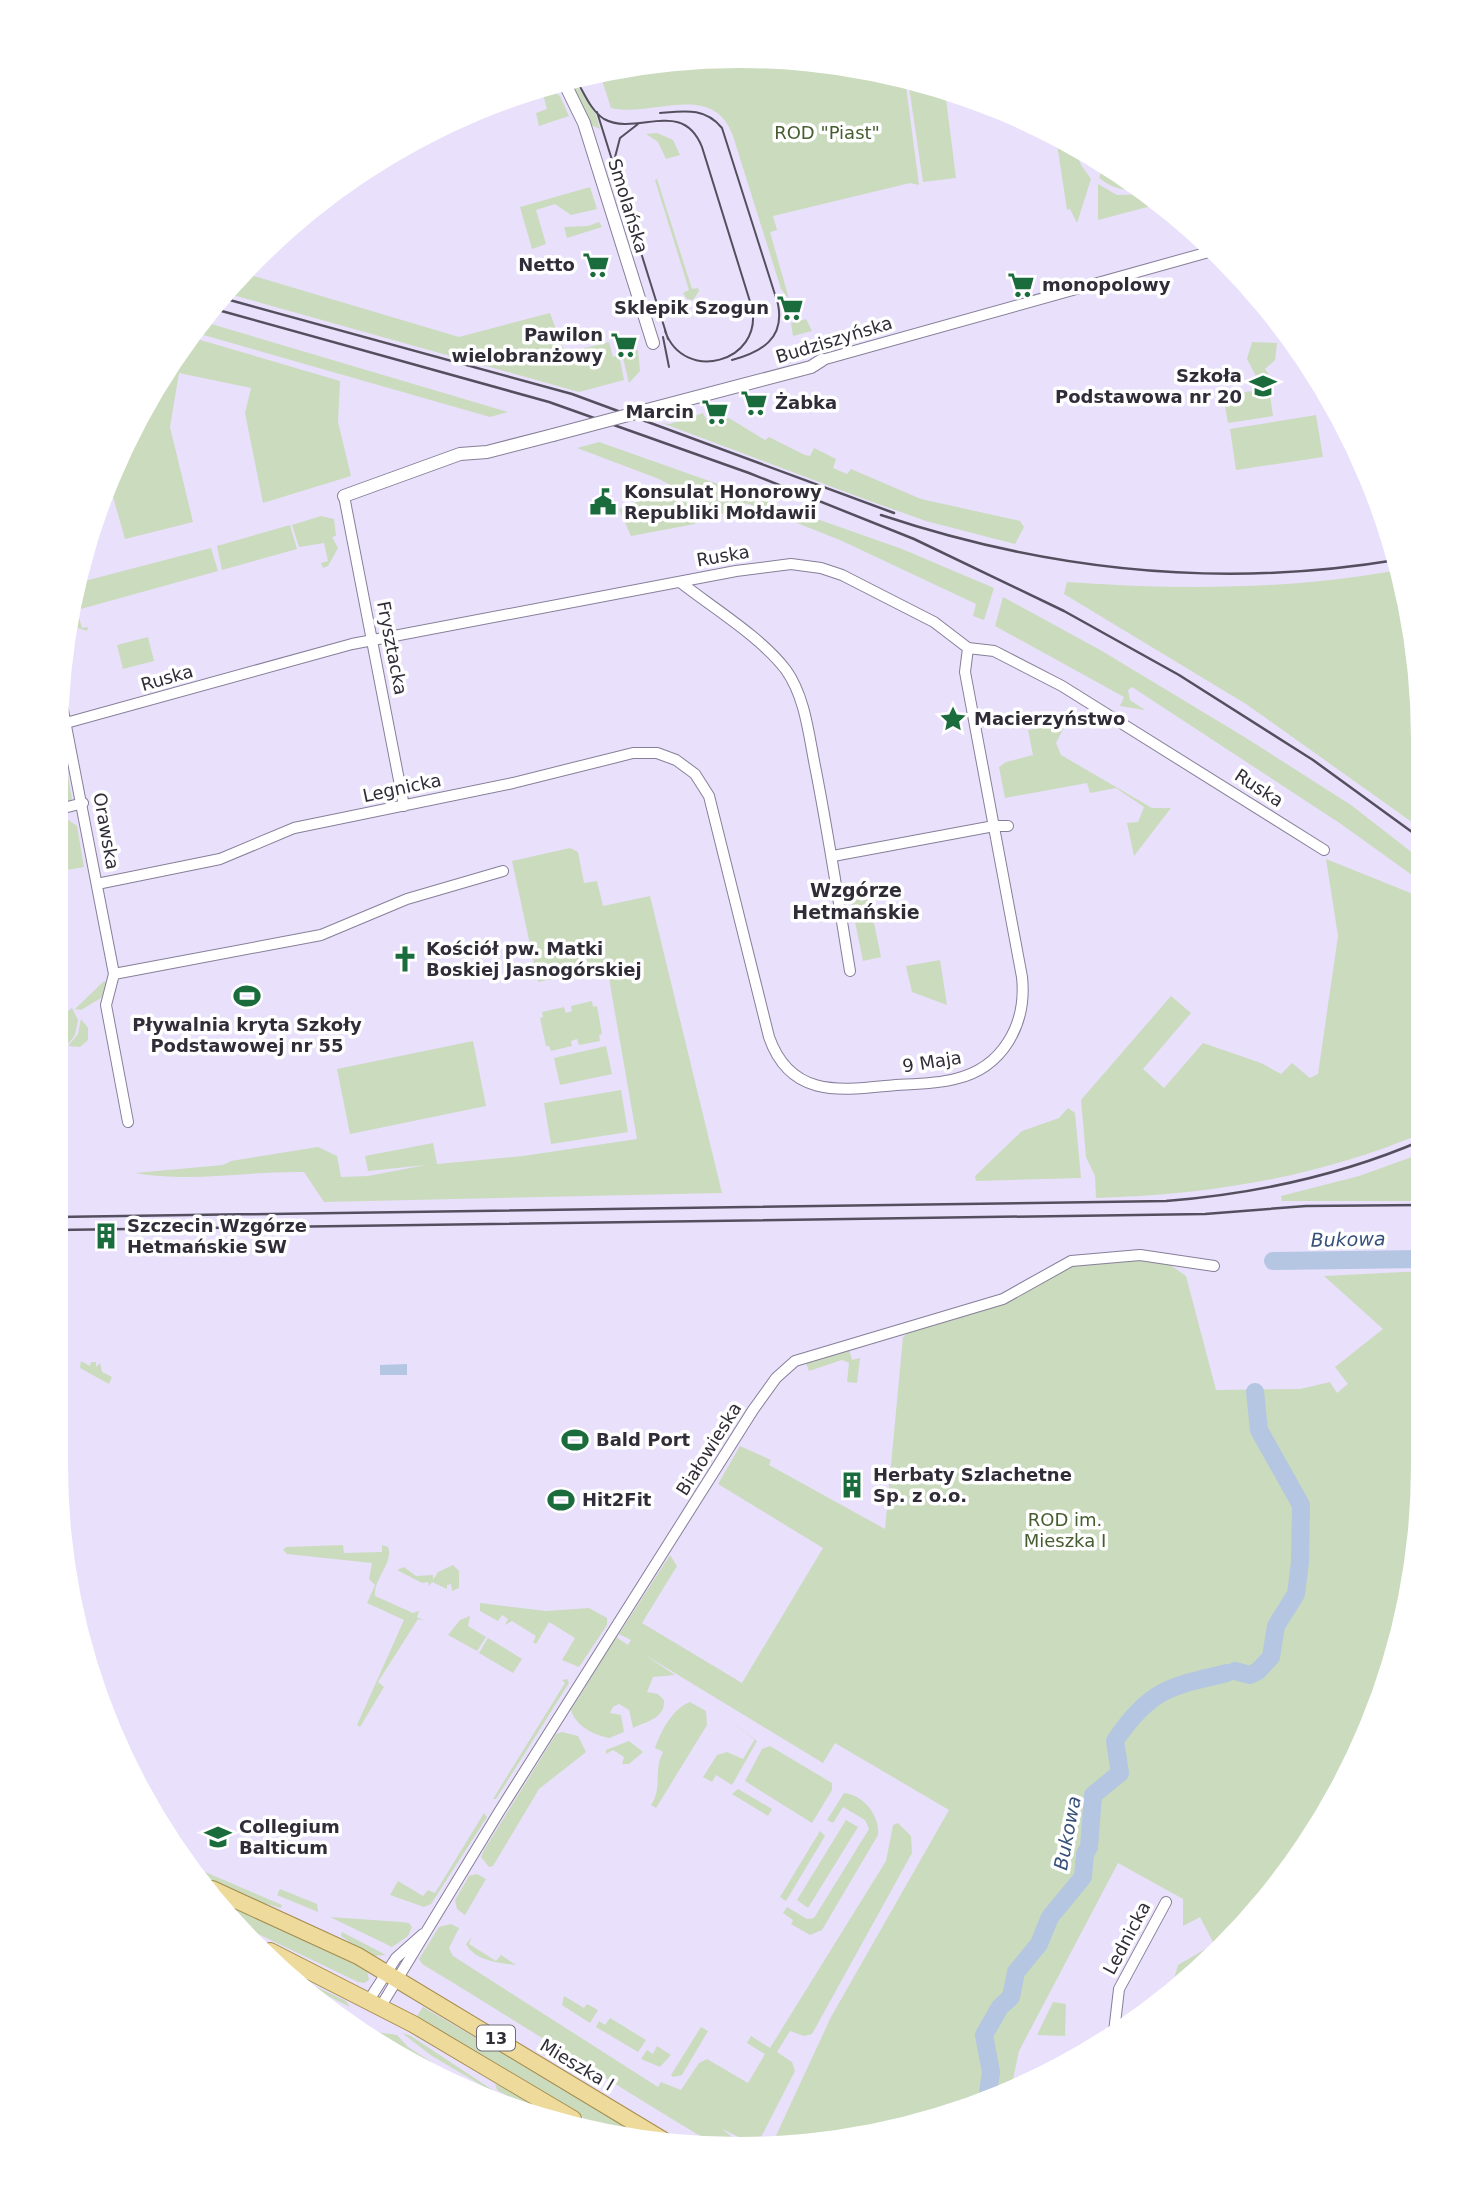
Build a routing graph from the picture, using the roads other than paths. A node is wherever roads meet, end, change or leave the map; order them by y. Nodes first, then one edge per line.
1 (568, 91) edge
2 (1202, 254) edge
3 (653, 343) dead end
4 (822, 359) joint
5 (344, 496) joint
6 (680, 582) junction
7 (373, 640) junction
8 (968, 648) junction
9 (69, 722) edge
10 (68, 734) edge
11 (706, 788) joint
12 (83, 803) junction
13 (404, 806) junction
14 (68, 807) edge
15 (994, 825) junction
16 (1008, 826) dead end
17 (1324, 850) dead end
18 (833, 856) junction
19 (503, 871) dead end
20 (97, 884) junction
21 (850, 971) dead end
22 (114, 974) junction
23 (128, 1122) dead end
24 (1214, 1266) dead end
25 (224, 1894) edge
26 (1166, 1902) dead end
27 (283, 1957) edge
28 (392, 1976) junction
29 (375, 2003) junction
30 (1115, 2022) edge
31 (563, 2113) edge
32 (647, 2130) edge

1 - 3 street, Smolańska
2 - 4 street, Budziszyńska
4 - 5 street, Budziszyńska, bridge
5 - 7 street, Frysztacka
6 - 7 street, Ruska
6 - 8 street, Ruska
6 - 18 street
7 - 9 street, Ruska
7 - 13 street, Frysztacka
8 - 15 street, 9 Maja
8 - 17 street, Ruska
10 - 12 street, Orawska
11 - 13 street, Legnicka
11 - 15 street, 9 Maja
12 - 14 street
12 - 20 street, Orawska
13 - 20 street, Legnicka
15 - 16 street
15 - 18 street
18 - 21 street
19 - 22 street
20 - 22 street, Orawska
22 - 23 street, Orawska
24 - 28 street, Białowieska
25 - 28 main road, Mieszka I / 13
26 - 30 street, Lednicka
27 - 29 main road, 13
28 - 29 street
28 - 32 main road, Mieszka I / 13
29 - 31 main road, 13

